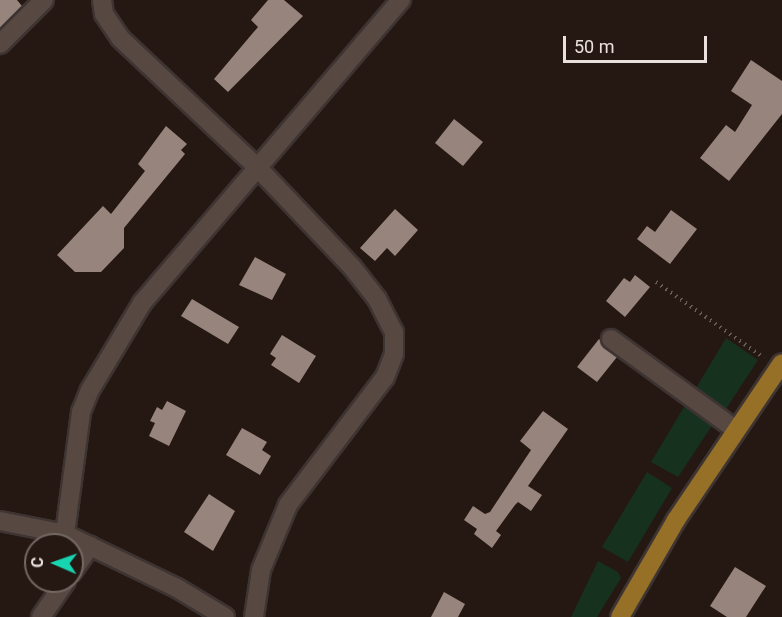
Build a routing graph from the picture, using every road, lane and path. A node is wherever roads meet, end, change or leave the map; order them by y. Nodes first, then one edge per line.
1 (44, 0) edge
2 (401, 0) edge
3 (101, 1) edge
4 (0, 44) edge
5 (258, 168) junction
6 (656, 282) dead end
7 (611, 339) dead end
8 (780, 366) edge
9 (735, 429) junction
10 (0, 521) edge
11 (60, 533) edge
12 (65, 533) edge
13 (84, 543) edge
14 (90, 546) junction
15 (84, 555) edge
16 (58, 593) edge
17 (41, 617) edge
18 (225, 617) edge
19 (255, 617) edge
20 (620, 617) edge

1 - 4 street
2 - 5 street
3 - 5 street
5 - 12 street
5 - 19 street
6 - 8 path
7 - 9 street
8 - 9 main road
9 - 20 main road
10 - 11 street
13 - 14 street
14 - 15 street
14 - 18 street
16 - 17 street

